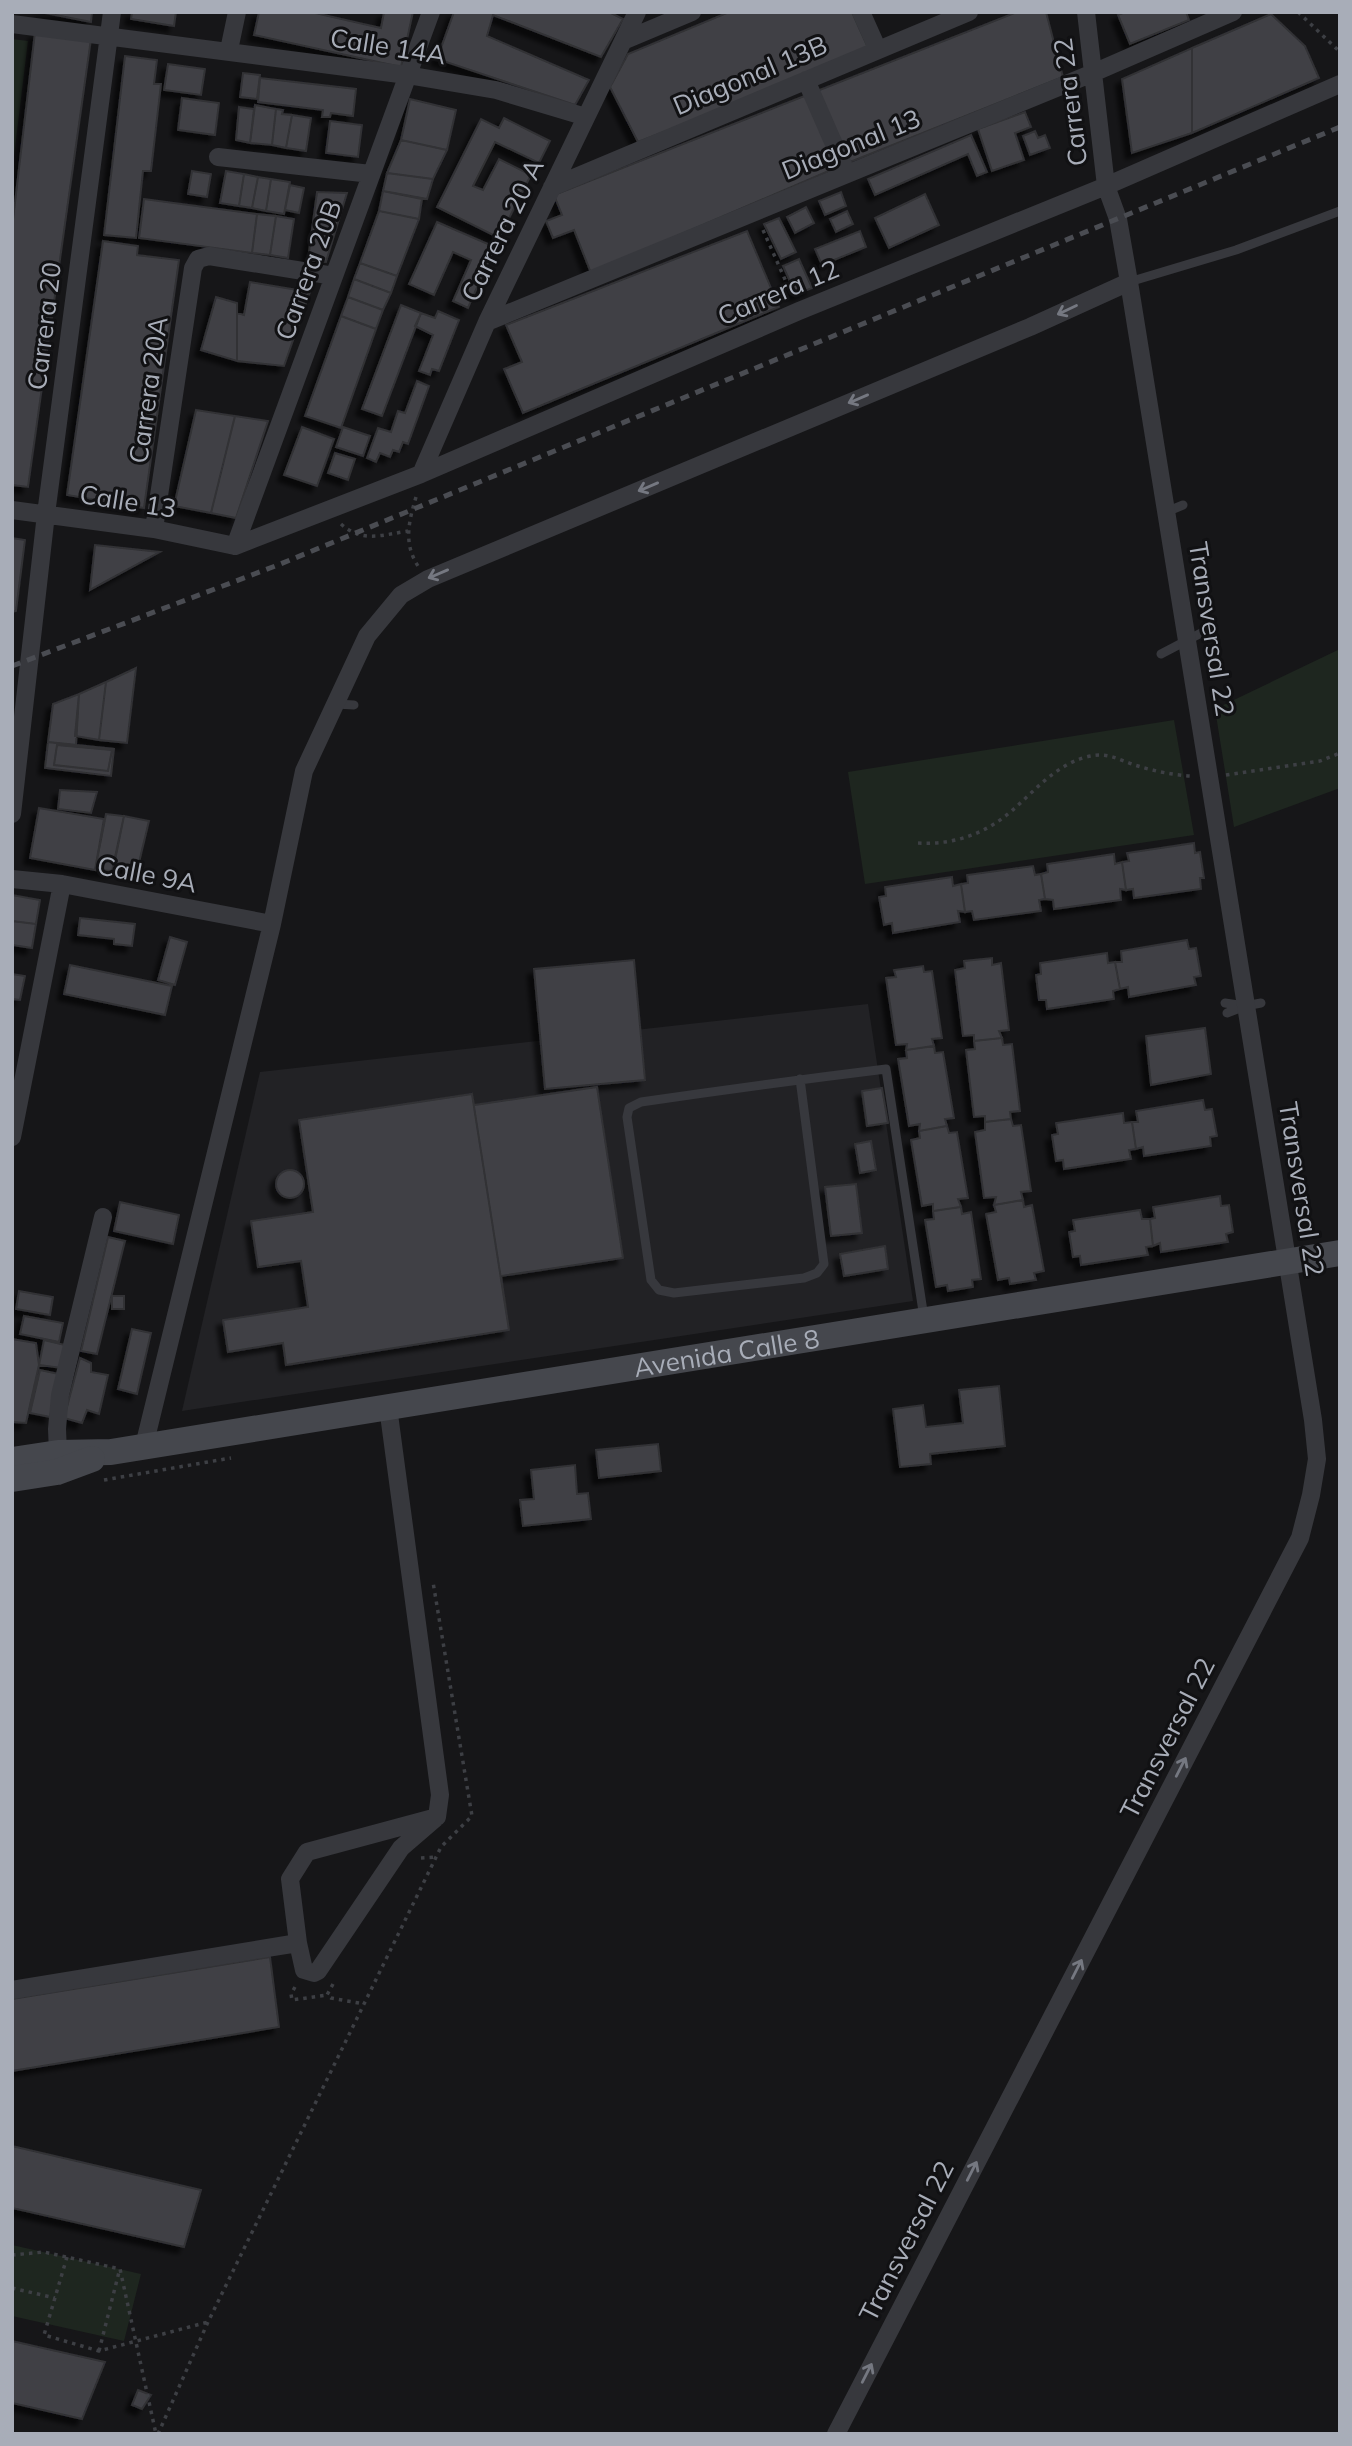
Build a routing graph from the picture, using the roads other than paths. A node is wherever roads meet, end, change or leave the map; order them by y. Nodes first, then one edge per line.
1 (112, 12) edge
2 (237, 12) edge
3 (431, 12) edge
4 (637, 12) edge
5 (692, 12) edge
6 (861, 12) edge
7 (969, 12) edge
8 (1086, 12) edge
9 (1233, 12) edge
10 (12, 24) edge
11 (108, 35) junction
12 (622, 41) junction
13 (229, 50) junction
14 (878, 50) junction
15 (1093, 73) junction
16 (407, 75) junction
17 (806, 80) junction
18 (1340, 84) edge
19 (586, 117) junction
20 (218, 157) dead end
21 (371, 173) junction
22 (847, 174) junction
23 (1106, 186) junction
24 (552, 187) junction
25 (1340, 211) edge
26 (334, 276) junction
27 (1129, 282) junction
28 (487, 321) junction
29 (421, 474) junction
30 (12, 510) edge
31 (46, 514) junction
32 (154, 530) junction
33 (235, 546) junction
34 (1195, 637) junction
35 (1161, 654) dead end
36 (19, 700) edge
37 (12, 814) edge
38 (12, 879) edge
39 (61, 884) junction
40 (272, 924) junction
41 (1253, 1005) junction
42 (1226, 1008) dead end
43 (800, 1079) junction
44 (12, 1137) edge
45 (103, 1217) dead end
46 (1340, 1253) edge
47 (1287, 1259) junction
48 (924, 1320) junction
49 (388, 1407) junction
50 (144, 1446) junction
51 (111, 1451) junction
52 (58, 1453) junction
53 (12, 1460) edge
54 (12, 1479) edge
55 (437, 1817) junction
56 (298, 1943) junction
57 (12, 1990) edge
58 (836, 2434) edge

1 - 11 street, Carrera 20
2 - 13 street
3 - 16 street, Carrera 20B
4 - 12 street, Carrera 20 A
5 - 12 street
6 - 14 street
7 - 14 street, Diagonal 13B
8 - 15 street, Carrera 22
9 - 15 street, Diagonal 13
10 - 11 street, Calle 14A
11 - 13 street, Calle 14A
11 - 31 street, Carrera 20
12 - 19 street, Carrera 20 A
13 - 16 street, Calle 14A
14 - 17 street, Diagonal 13B
15 - 22 street, Diagonal 13
15 - 23 street, Carrera 22
16 - 19 street, Calle 14A
16 - 21 street, Carrera 20B
17 - 22 street
17 - 24 street, Diagonal 13B
18 - 23 street, Carrera 12
19 - 24 street, Carrera 20 A
20 - 21 street
21 - 26 street, Carrera 20B
22 - 28 street, Diagonal 13
23 - 27 street, Transversal 22
23 - 29 street, Carrera 12
24 - 28 street, Carrera 20 A
25 - 27 lane
26 - 32 street, Carrera 20A
26 - 33 street, Carrera 20B
27 - 34 street, Transversal 22
27 -> 40 street
28 - 29 street, Carrera 20 A
29 - 33 street, Carrera 12
30 - 31 street, Calle 13
31 - 32 street, Calle 13
31 - 36 street, Carrera 20
32 - 33 street, Calle 13
34 - 35 lane
34 - 41 street, Transversal 22
36 - 37 street, Carrera 20
38 - 39 street, Calle 9A
39 - 40 street, Calle 9A
39 - 44 street
40 - 50 street
41 - 42 lane
41 - 47 street, Transversal 22
43 - 43 lane
43 - 48 lane
45 - 52 street
46 - 47 main road, Avenida Calle 8
47 - 48 main road, Avenida Calle 8
58 -> 47 street, Transversal 22
48 - 49 main road, Avenida Calle 8
49 - 50 main road, Avenida Calle 8
49 - 55 street
50 - 51 main road, Avenida Calle 8
51 - 52 main road, Avenida Calle 8
51 - 54 main road, Avenida Calle 8
52 - 53 main road, Avenida Calle 8
55 - 56 street
55 - 56 street
56 - 57 street

